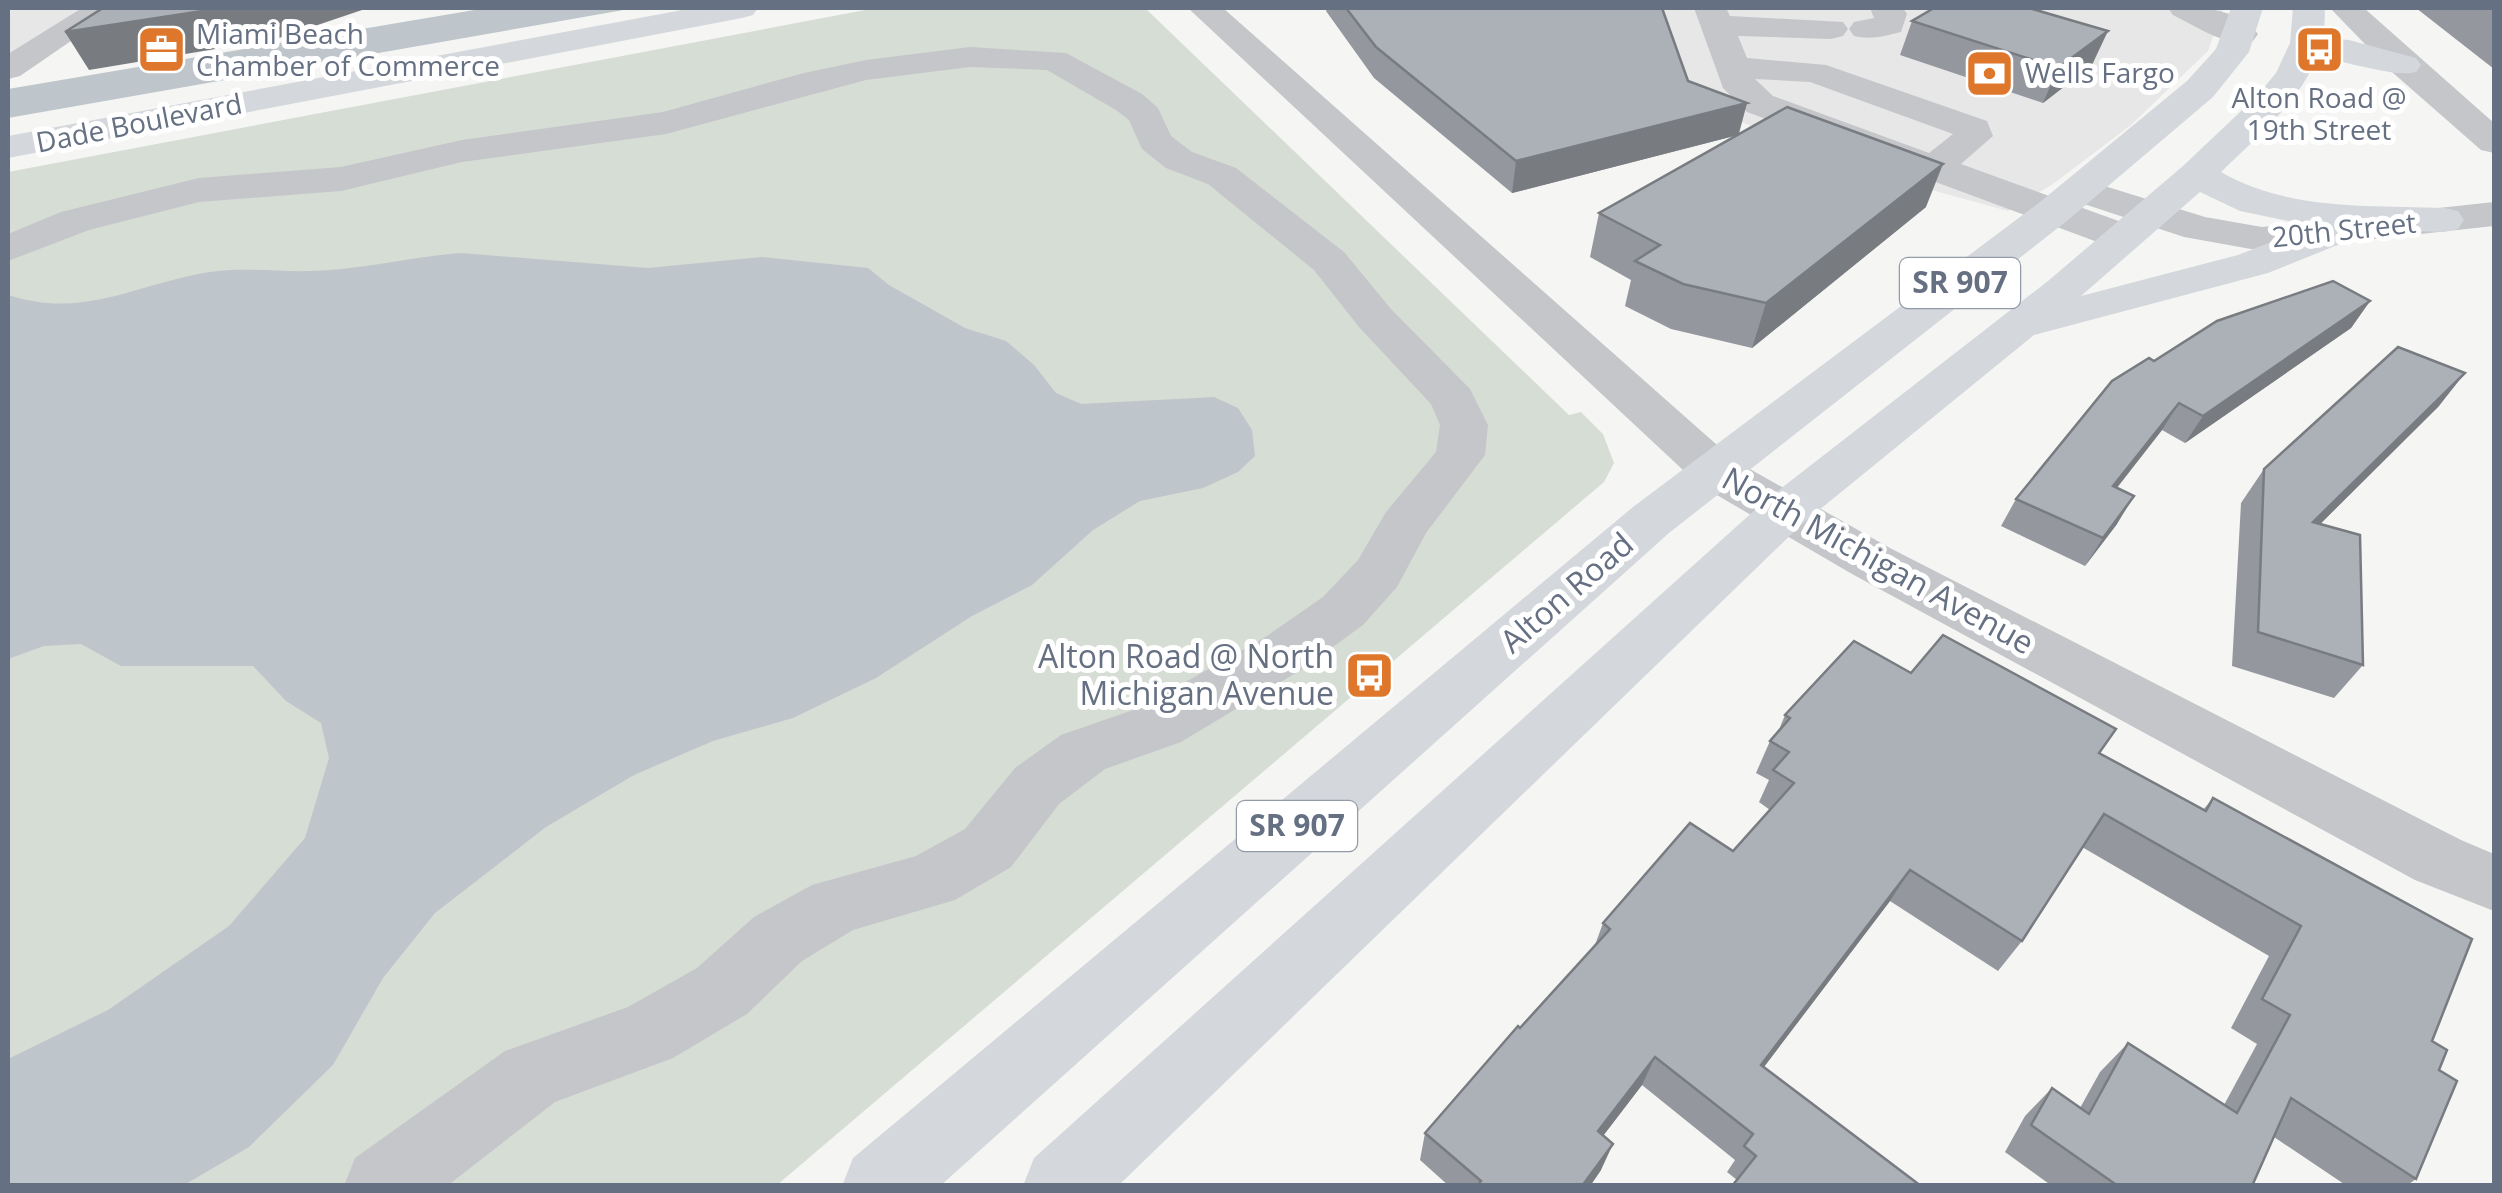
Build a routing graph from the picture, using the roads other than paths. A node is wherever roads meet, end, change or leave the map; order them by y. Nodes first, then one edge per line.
1 (103, 8) edge
2 (742, 8) edge
3 (1204, 8) edge
4 (2184, 8) edge
5 (2309, 8) edge
6 (2346, 8) edge
7 (1713, 16) edge
8 (2244, 21) edge
9 (1831, 29) dead end
10 (2305, 47) junction
11 (2404, 65) junction
12 (8, 68) edge
13 (1733, 68) junction
14 (16, 125) edge
15 (2494, 142) edge
16 (1934, 167) junction
17 (2198, 174) junction
18 (2067, 200) junction
19 (2494, 214) edge
20 (2444, 220) junction
21 (2136, 225) junction
22 (2325, 235) junction
23 (8, 249) edge
24 (2014, 328) junction
25 (1716, 472) junction
26 (1784, 512) junction
27 (2494, 883) edge
28 (383, 1186) edge
29 (881, 1186) edge
30 (1062, 1186) edge

1 - 12 street
2 - 14 main road, Dade Boulevard
3 - 25 street, North Michigan Avenue
4 - 8 street
5 - 10 main road, SR 907
6 - 11 street
7 - 9 street
7 - 13 street, 20th Street
8 - 18 main road, Alton Road / SR 907
10 - 11 main road
10 - 17 main road, SR 907
11 - 15 street
13 - 16 street, 20th Street
13 - 16 street
16 - 18 street, 20th Street
17 - 20 main road
17 - 21 main road, SR 907
18 - 21 street, 20th Street
18 - 25 main road, Alton Road / SR 907
19 - 20 street, 20th Street
20 - 22 street, 20th Street
21 - 22 street, 20th Street
21 - 24 main road, SR 907
22 - 24 main road
23 - 28 street
24 - 26 main road, SR 907
25 - 26 street, North Michigan Avenue
25 - 29 main road, Alton Road / SR 907
26 - 27 street, North Michigan Avenue
26 - 30 main road, SR 907

